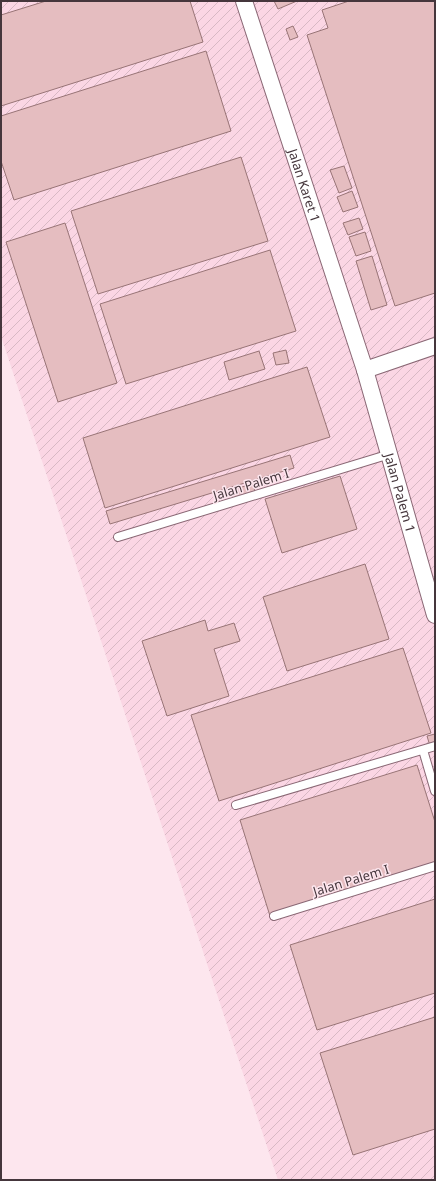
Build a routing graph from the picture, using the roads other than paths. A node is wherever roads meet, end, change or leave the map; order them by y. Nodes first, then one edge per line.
1 (244, 1) edge
2 (435, 346) edge
3 (365, 370) junction
4 (390, 454) junction
5 (118, 537) dead end
6 (435, 616) edge
7 (435, 746) edge
8 (423, 750) junction
9 (435, 791) edge
10 (236, 805) dead end
11 (435, 866) edge
12 (274, 916) dead end

1 - 3 street, Jalan Karet 1
2 - 3 street
3 - 4 street, Jalan Palem 1
4 - 5 lane, Jalan Palem I
4 - 6 street, Jalan Palem 1
7 - 8 lane
8 - 9 lane
8 - 10 lane
11 - 12 lane, Jalan Palem I

